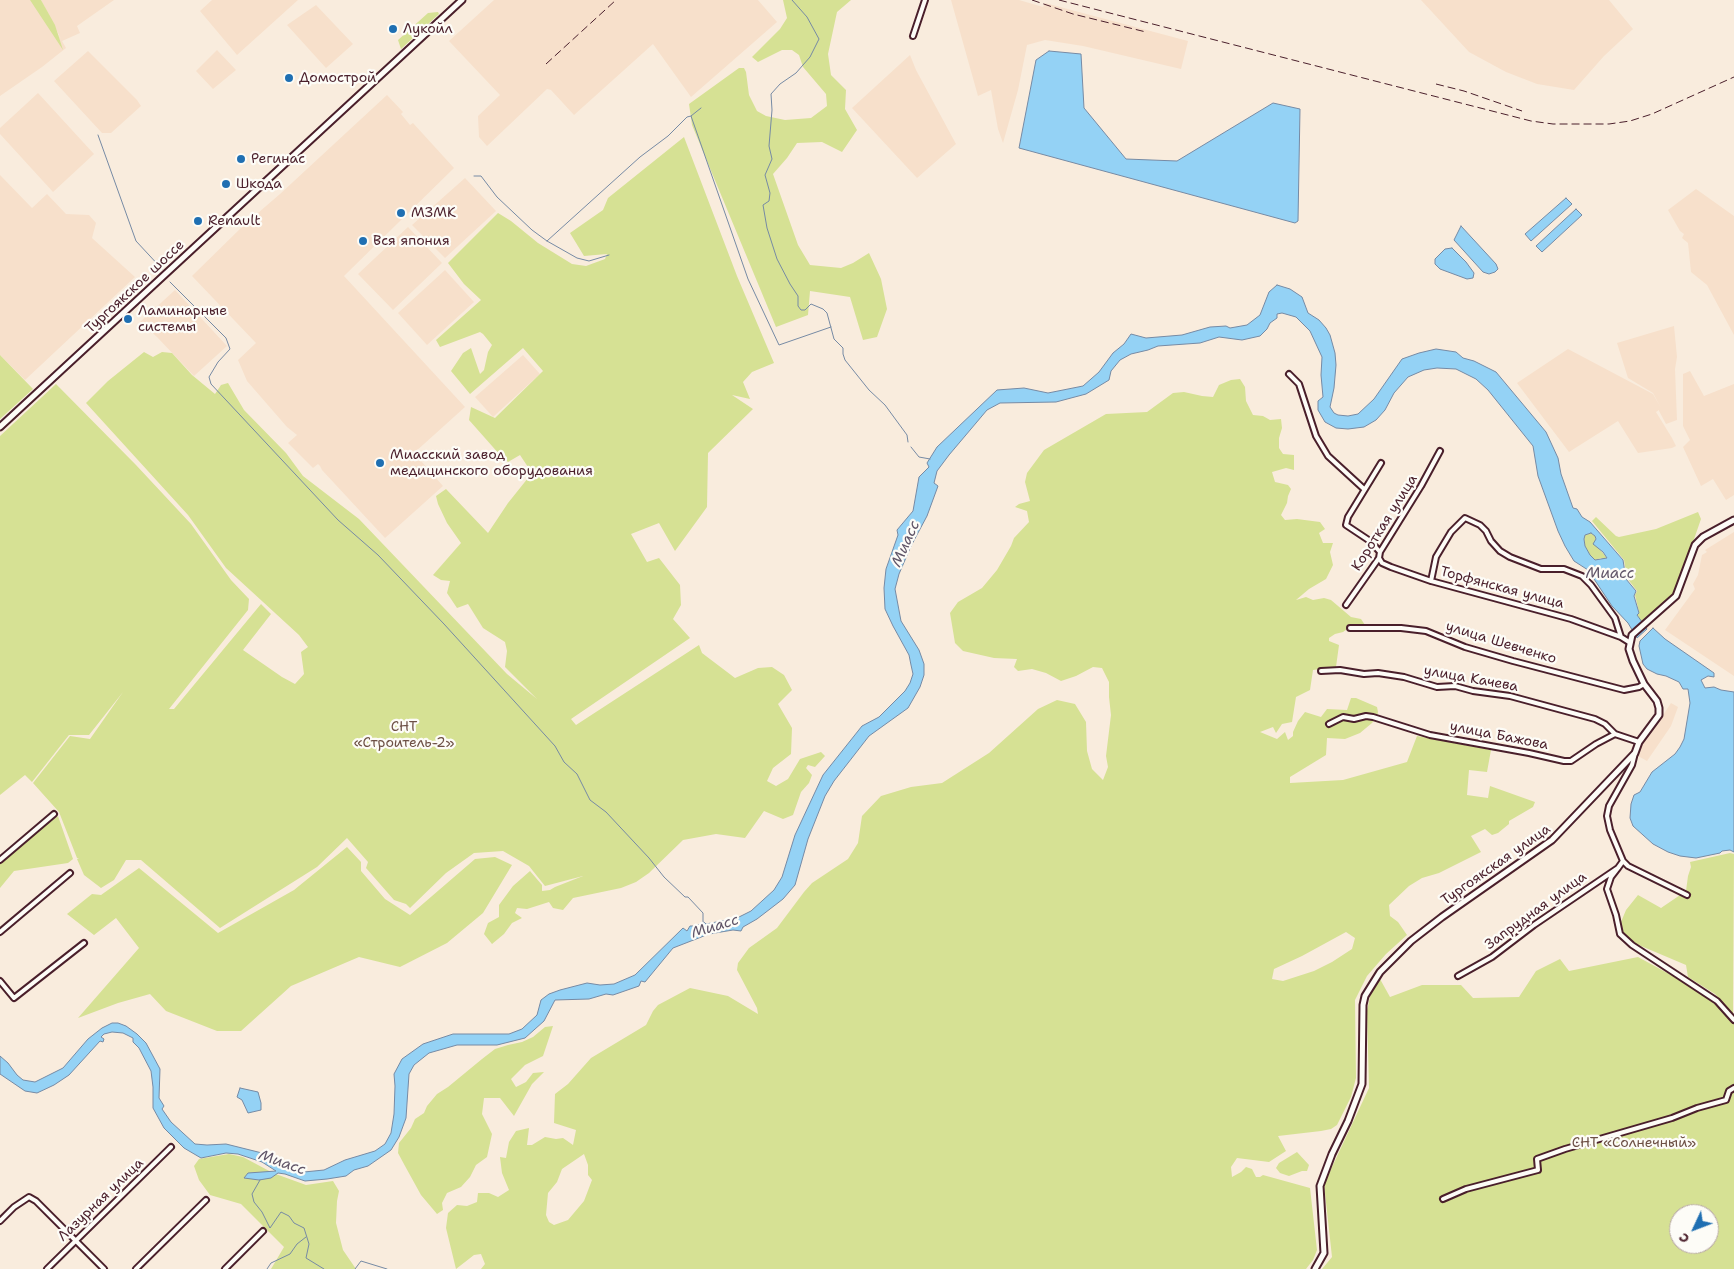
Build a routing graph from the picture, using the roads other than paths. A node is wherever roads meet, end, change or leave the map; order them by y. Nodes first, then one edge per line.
1 (462, 0) edge
2 (925, 0) edge
3 (913, 36) dead end
4 (1289, 374) dead end
5 (0, 427) edge
6 (1440, 451) dead end
7 (1381, 463) dead end
8 (1364, 489) junction
9 (1734, 520) edge
10 (1380, 552) junction
11 (1379, 558) junction
12 (1431, 581) junction
13 (1346, 605) dead end
14 (1350, 628) dead end
15 (1621, 637) junction
16 (1629, 642) junction
17 (1321, 671) dead end
18 (1644, 684) junction
19 (1329, 724) dead end
20 (1615, 734) junction
21 (1639, 742) junction
22 (1635, 753) junction
23 (54, 814) dead end
24 (0, 860) edge
25 (1623, 861) junction
26 (1618, 868) junction
27 (70, 873) dead end
28 (1687, 895) dead end
29 (0, 932) edge
30 (84, 943) dead end
31 (1458, 976) dead end
32 (0, 981) edge
33 (1734, 1020) edge
34 (1734, 1088) edge
35 (172, 1148) dead end
36 (1443, 1199) dead end
37 (206, 1200) dead end
38 (0, 1221) edge
39 (263, 1230) dead end
40 (76, 1240) junction
41 (47, 1269) edge
42 (104, 1269) edge
43 (136, 1269) edge
44 (225, 1269) edge
45 (1315, 1269) edge

1 - 5 main road, Тургоякское шоссе
2 - 3 street
4 - 8 street
6 - 10 street, Короткая улица
7 - 8 street
8 - 10 street
9 - 16 main road
10 - 11 street, Короткая улица
11 - 12 street, Торфянская улица
11 - 13 street, Короткая улица
12 - 15 street, Торфянская улица
12 - 15 street
14 - 18 street, улица Шевченко
15 - 16 street, Торфянская улица
16 - 18 main road, Тургоякская улица
17 - 20 street, улица Качева
18 - 21 main road, Тургоякская улица
19 - 20 street, улица Бажова
20 - 21 street, улица Качева
21 - 22 main road, Тургоякская улица
22 - 25 street
22 - 45 main road, Тургоякская улица
23 - 24 street
25 - 26 street, Запрудная улица
25 - 28 street
26 - 31 street, Запрудная улица
26 - 33 street
27 - 29 street
30 - 32 street
34 - 36 street
35 - 40 street, Лазурная улица
37 - 43 street
38 - 40 street
39 - 44 street
40 - 41 street, Лазурная улица
40 - 42 street

